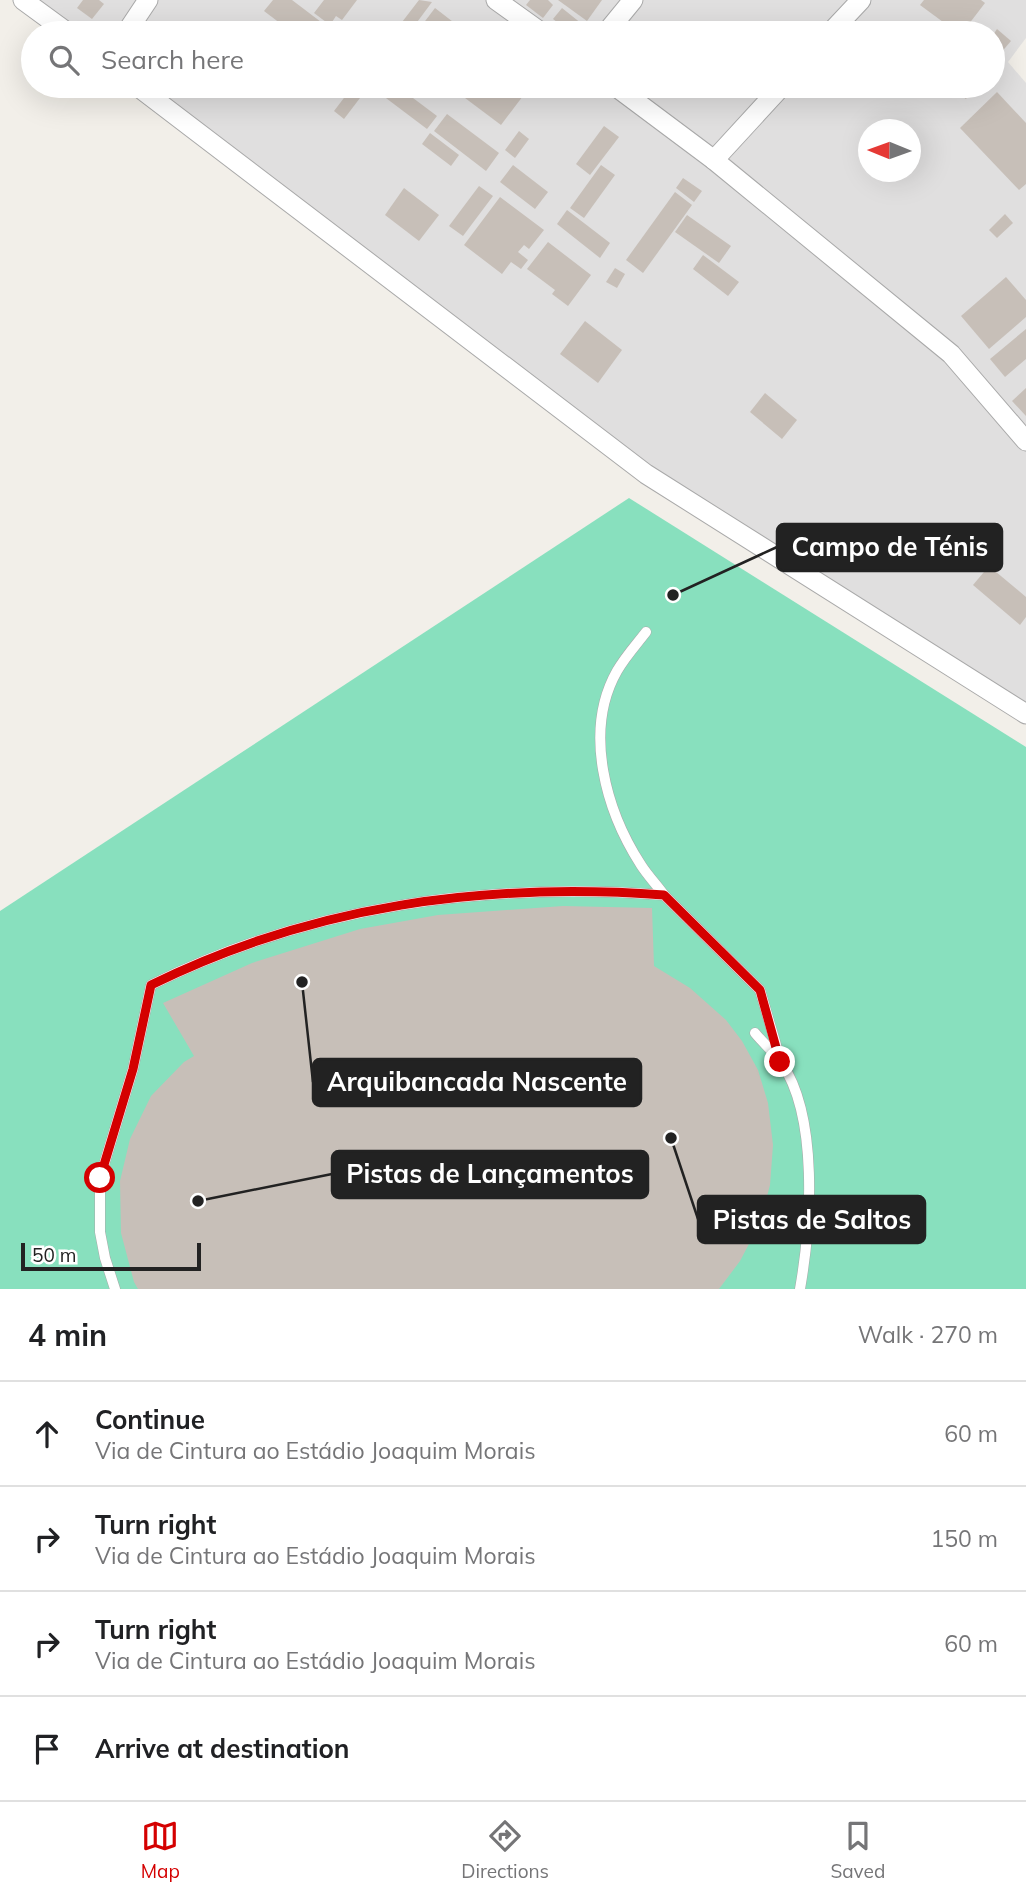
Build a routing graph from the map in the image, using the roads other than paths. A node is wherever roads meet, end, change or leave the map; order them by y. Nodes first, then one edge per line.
1 (23, 0) edge
2 (148, 0) edge
3 (634, 0) edge
4 (861, 0) edge
5 (503, 2) edge
6 (52, 21) edge
7 (134, 21) edge
8 (527, 21) edge
9 (616, 21) edge
10 (841, 21) edge
11 (153, 98) edge
12 (631, 98) edge
13 (771, 98) edge
14 (714, 160) junction
15 (1026, 441) edge
16 (646, 632) dead end
17 (1026, 714) edge
18 (664, 895) junction
19 (755, 1033) dead end
20 (780, 1062) junction
21 (115, 1289) edge
22 (800, 1289) edge

1 - 6 street
2 - 7 street
3 - 9 street
4 - 10 street
5 - 8 street
11 - 17 street
12 - 14 street
13 - 14 street
14 - 15 street
16 - 18 lane
18 - 20 lane
18 - 21 lane
19 - 20 lane
20 - 22 lane

